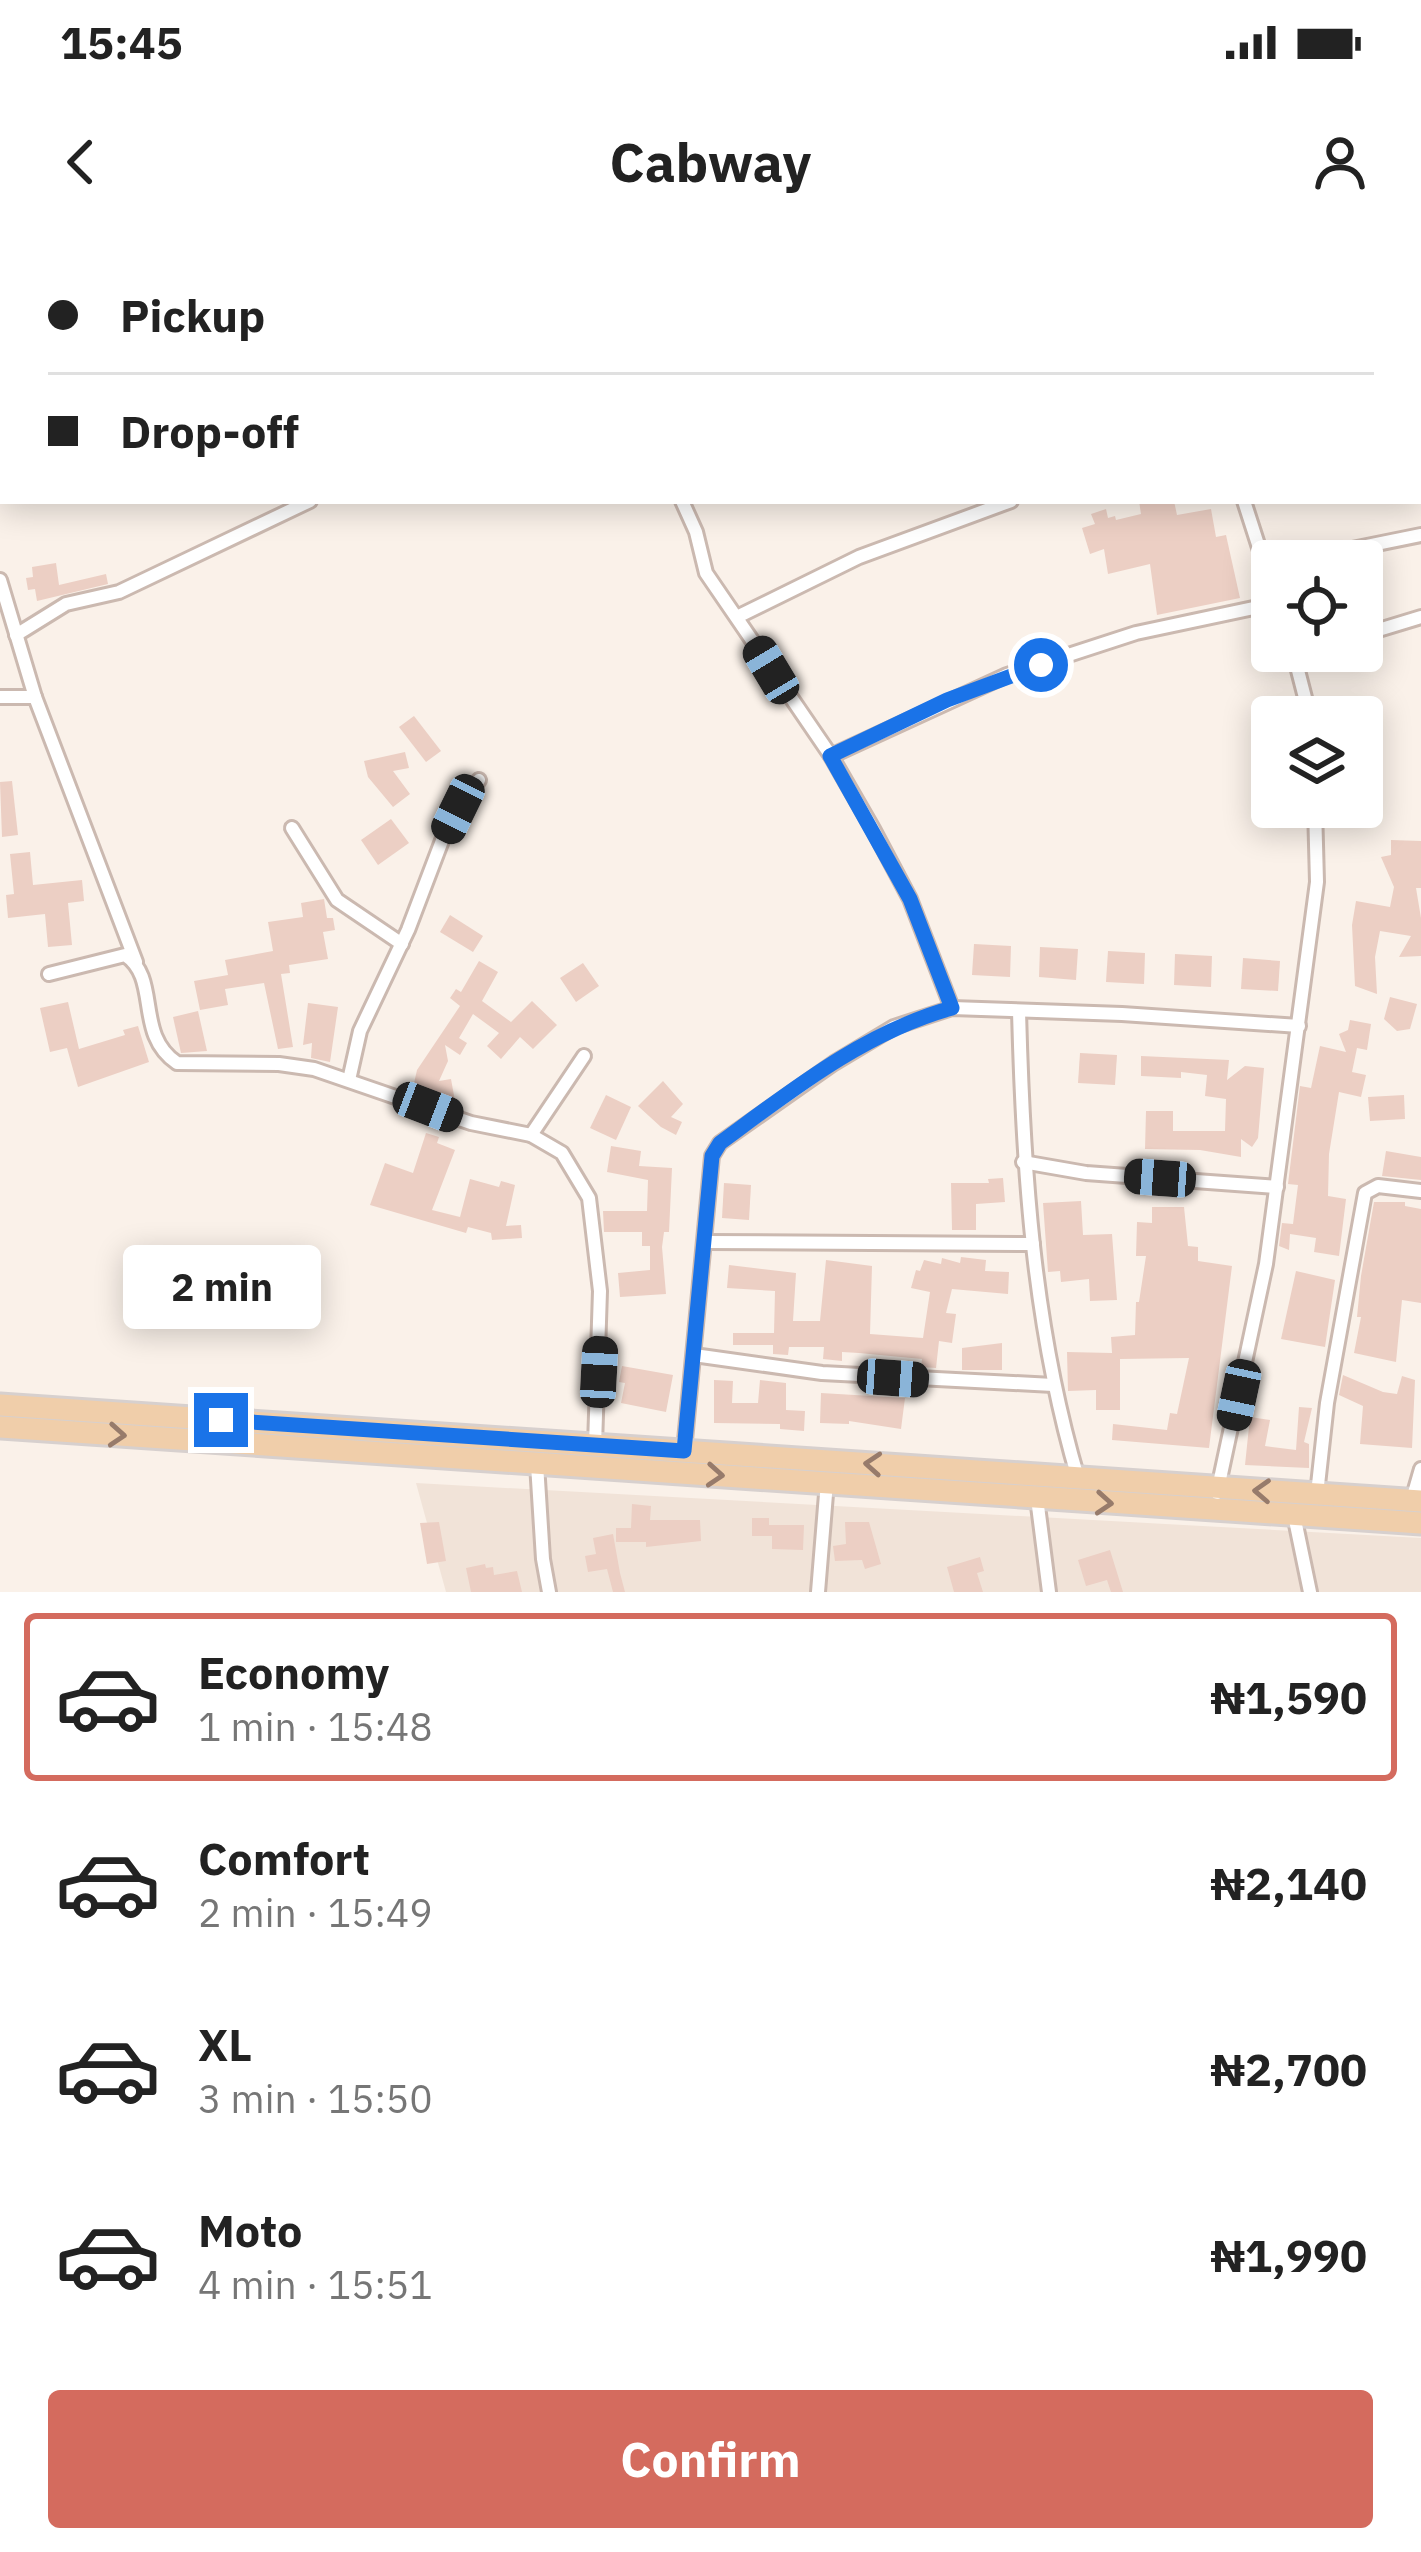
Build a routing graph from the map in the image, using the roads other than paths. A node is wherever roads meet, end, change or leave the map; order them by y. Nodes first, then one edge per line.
1 (304, 504) edge
2 (683, 504) edge
3 (1003, 504) edge
4 (1245, 504) edge
5 (1421, 535) edge
6 (1258, 540) edge
7 (1383, 543) edge
8 (0, 580) edge
9 (1251, 608) edge
10 (739, 616) junction
11 (1421, 617) edge
12 (1383, 629) edge
13 (16, 635) junction
14 (0, 697) edge
15 (35, 697) junction
16 (830, 756) junction
17 (479, 780) dead end
18 (292, 827) dead end
19 (1316, 828) edge
20 (402, 944) junction
21 (136, 962) junction
22 (49, 974) dead end
23 (952, 1008) junction
24 (1019, 1011) junction
25 (1299, 1026) junction
26 (584, 1056) dead end
27 (349, 1080) junction
28 (531, 1135) junction
29 (1023, 1162) junction
30 (1277, 1186) junction
31 (1421, 1191) edge
32 (706, 1242) junction
33 (1033, 1244) junction
34 (694, 1354) junction
35 (1053, 1385) junction
36 (0, 1405) edge
37 (0, 1427) edge
38 (595, 1445) junction
39 (684, 1451) junction
40 (537, 1464) junction
41 (1421, 1469) edge
42 (1078, 1479) junction
43 (826, 1482) junction
44 (1317, 1494) junction
45 (1037, 1498) junction
46 (1216, 1500) junction
47 (1417, 1500) edge
48 (1294, 1515) junction
49 (1421, 1523) edge
50 (549, 1592) edge
51 (818, 1592) edge
52 (1049, 1592) edge
53 (1310, 1592) edge

1 - 13 street
2 - 10 street
3 - 10 street
4 - 6 street
5 - 7 street
8 - 13 street
9 - 16 street
10 - 16 street
11 - 12 street
13 - 15 street
14 - 15 street
15 - 21 street
16 - 23 street
17 - 20 street
18 - 20 street
19 - 25 street
20 - 27 street
21 - 22 street
21 - 27 street
23 - 24 street
23 - 32 street
24 - 25 street
24 - 29 street
25 - 30 street
26 - 28 street
27 - 28 street
28 - 38 street
29 - 30 street
29 - 33 street
30 - 46 street
31 - 44 street
32 - 33 street
32 - 34 street
33 - 35 street
34 - 35 street
34 - 39 street
35 - 42 street
36 - 38 main road
37 -> 40 main road
38 - 39 main road
42 -> 39 main road
40 -> 43 main road
40 - 50 street
41 - 47 street
42 - 46 main road
43 - 45 main road
43 - 51 street
44 -> 46 main road
44 - 47 main road
45 -> 46 main road
45 - 52 street
46 - 48 main road
48 - 49 main road
48 - 53 street

